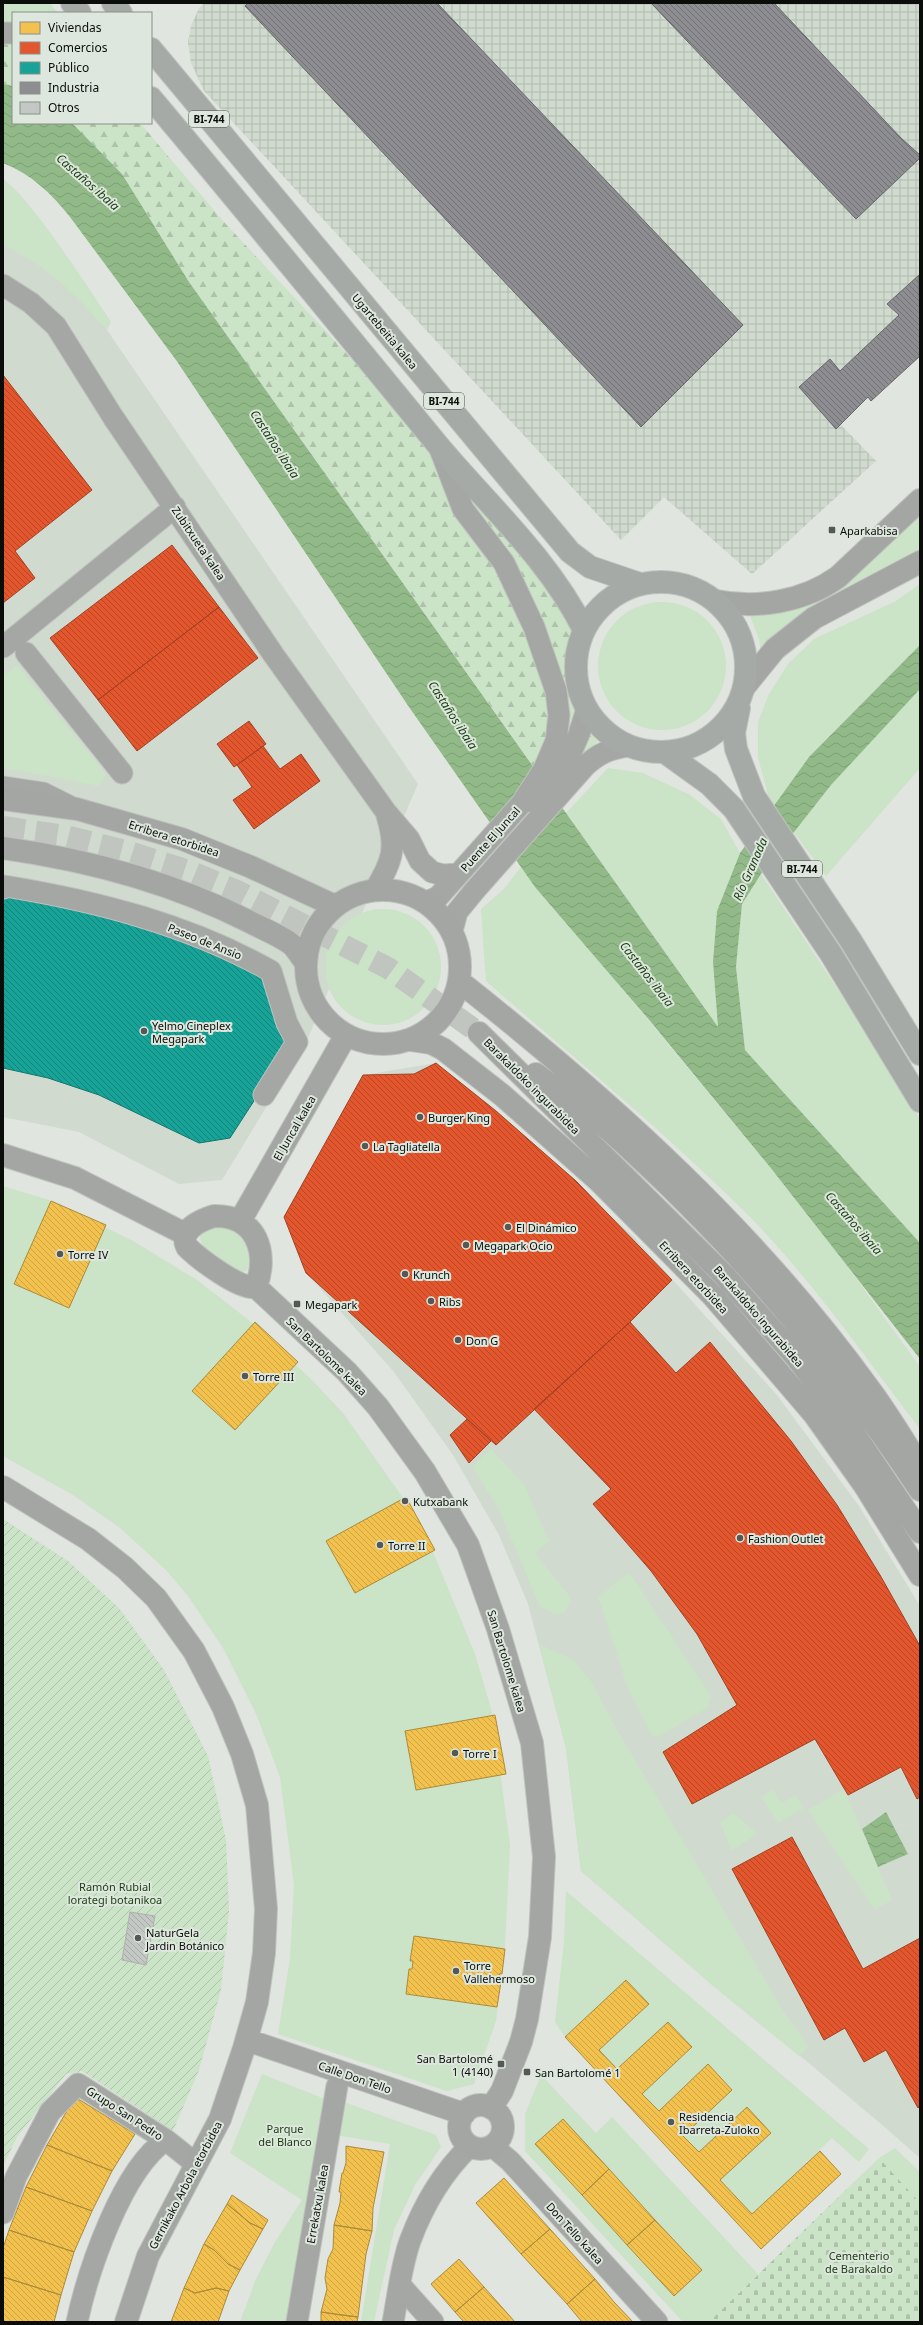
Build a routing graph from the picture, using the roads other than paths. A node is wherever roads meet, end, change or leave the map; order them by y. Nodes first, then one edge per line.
1 (72, 3) edge
2 (113, 3) edge
3 (79, 12) edge
4 (120, 12) edge
5 (152, 50) edge
6 (152, 99) edge
7 (3, 285) edge
8 (438, 445) junction
9 (920, 500) edge
10 (175, 507) junction
11 (920, 562) edge
12 (640, 584) junction
13 (716, 601) junction
14 (584, 630) junction
15 (3, 647) edge
16 (26, 654) dead end
17 (743, 690) junction
18 (587, 709) junction
19 (628, 746) junction
20 (666, 753) junction
21 (122, 773) dead end
22 (3, 787) edge
23 (3, 799) edge
24 (522, 803) junction
25 (77, 809) junction
26 (386, 812) junction
27 (3, 848) edge
28 (458, 874) junction
29 (3, 888) edge
30 (375, 890) junction
31 (426, 902) junction
32 (335, 906) junction
33 (452, 931) junction
34 (306, 963) junction
35 (460, 982) junction
36 (346, 1036) junction
37 (411, 1040) junction
38 (920, 1054) edge
39 (264, 1095) dead end
40 (920, 1101) edge
41 (3, 1155) edge
42 (240, 1220) junction
43 (185, 1234) junction
44 (256, 1287) junction
45 (766, 1322) junction
46 (788, 1383) junction
47 (920, 1466) edge
48 (3, 1487) edge
49 (920, 1490) edge
50 (920, 1532) edge
51 (920, 1574) edge
52 (244, 2047) junction
53 (337, 2086) junction
54 (491, 2108) junction
55 (464, 2129) junction
56 (166, 2140) junction
57 (492, 2146) junction
58 (196, 2164) junction
59 (3, 2213) edge
60 (400, 2285) junction
61 (77, 2322) edge
62 (126, 2322) edge
63 (297, 2322) edge
64 (393, 2322) edge
65 (433, 2322) edge
66 (656, 2322) edge

1 - 3 main road
2 - 4 main road
5 - 12 main road, Ugartebeitia kalea / BI-744
6 - 8 main road, BI-744
7 - 10 street, Zubitxueta kalea
8 - 14 main road, BI-744
8 - 24 street
9 - 13 street
10 - 15 street
10 - 26 street, Zubitxueta kalea
11 - 17 street
12 - 13 main road, BI-744
12 - 14 main road, BI-744
13 - 17 main road, BI-744
14 - 18 main road, BI-744
16 - 21 street
17 - 20 main road, BI-744
17 - 38 main road, BI-744
18 - 19 main road, BI-744
18 - 24 street, Puente El Juncal
19 - 20 main road, BI-744
19 - 33 street, Puente El Juncal
20 - 40 main road, BI-744
22 - 25 street
23 - 25 street, Erribera etorbidea
24 - 28 street, Puente El Juncal
25 - 32 street, Erribera etorbidea
26 - 28 street, Zubitxueta kalea
26 - 30 street, Zubitxueta kalea
27 - 34 street
28 - 31 street, Puente El Juncal
29 - 39 street, Paseo de Ansio
30 - 31 street
30 - 32 street
31 - 33 street
32 - 34 street
33 - 35 street
34 - 36 street
35 - 37 street
35 - 47 street
36 - 37 street
36 - 42 street, El Juncal kalea
37 - 46 street, Erribera etorbidea
41 - 43 street
42 - 43 street
42 - 44 street
43 - 44 street, San Bartolome kalea
44 - 54 street, San Bartolome kalea
45 - 46 street
45 - 49 street, Barakaldoko ingurabidea
45 - 50 street, Barakaldoko ingurabidea
46 - 51 street, Erribera etorbidea
48 - 52 street, Gernikako Arbola etorbidea
52 - 53 street, Calle Don Tello
52 - 55 street, Calle Don Tello
52 - 58 street, Gernikako Arbola etorbidea
53 - 55 street, Calle Don Tello
53 - 63 street, Errekatxu kalea
54 - 55 street
54 - 57 street
55 - 57 street
55 - 60 street
56 - 58 street, Grupo San Pedro
56 - 59 street, Grupo San Pedro
56 - 61 street
57 - 66 street, Don Tello kalea
58 - 62 street, Gernikako Arbola etorbidea
60 - 64 street
60 - 65 street

